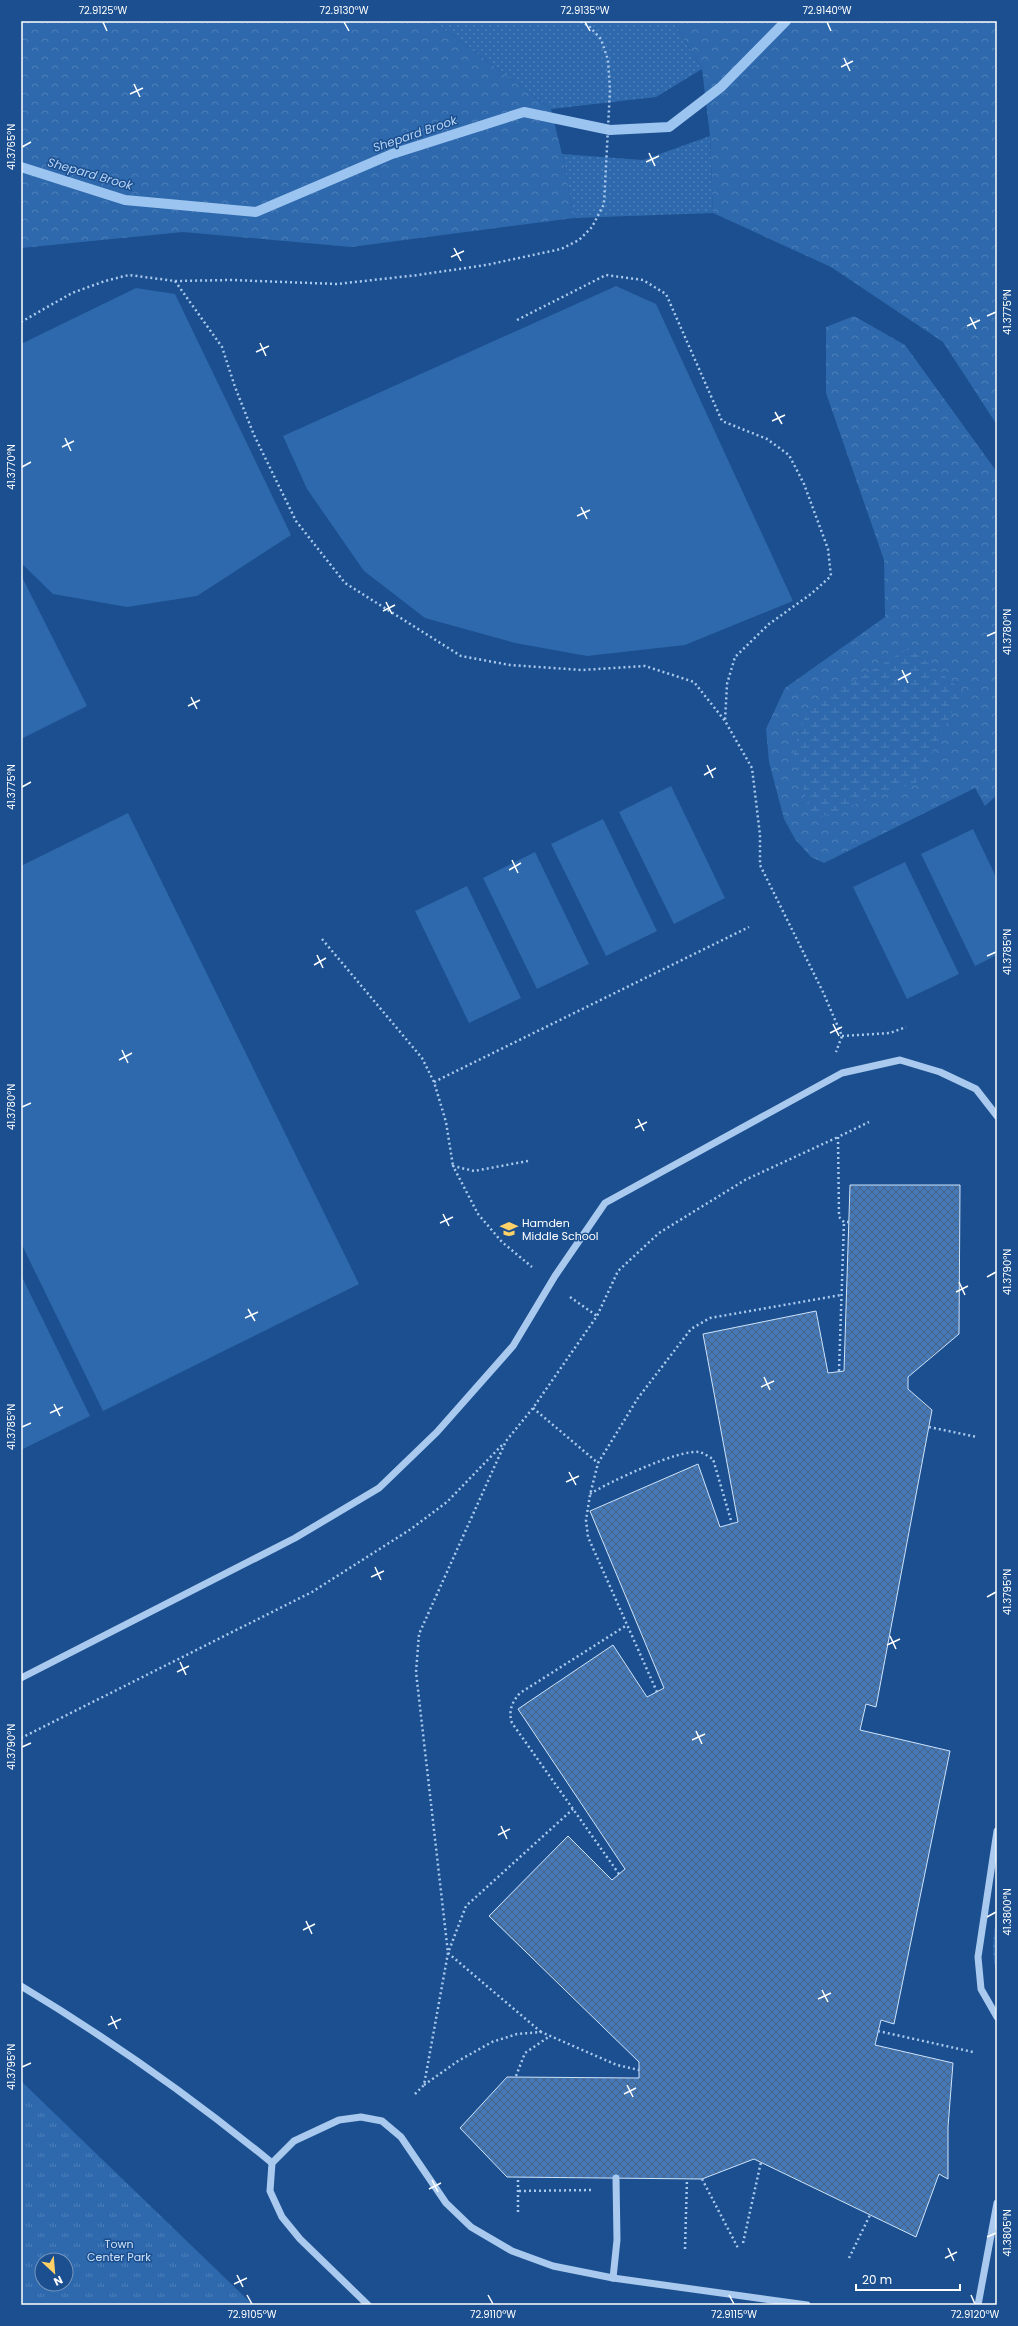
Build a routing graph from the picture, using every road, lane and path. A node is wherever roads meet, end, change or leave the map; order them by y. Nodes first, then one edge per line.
1 (580, 21) edge
2 (175, 281) junction
3 (518, 320) dead end
4 (21, 322) edge
5 (725, 721) junction
6 (749, 927) dead end
7 (322, 939) dead end
8 (906, 1027) dead end
9 (842, 1036) junction
10 (836, 1054) dead end
11 (434, 1082) junction
12 (997, 1116) edge
13 (869, 1122) dead end
14 (838, 1137) junction
15 (528, 1161) dead end
16 (453, 1166) junction
17 (844, 1222) junction
18 (849, 1222) dead end
19 (532, 1267) dead end
20 (841, 1295) junction
21 (570, 1297) dead end
22 (597, 1316) junction
23 (839, 1371) dead end
24 (533, 1408) junction
25 (929, 1427) dead end
26 (977, 1437) dead end
27 (506, 1441) junction
28 (598, 1463) junction
29 (590, 1495) junction
30 (732, 1524) dead end
31 (627, 1624) junction
32 (21, 1678) edge
33 (657, 1692) dead end
34 (21, 1738) edge
35 (573, 1809) junction
36 (997, 1831) edge
37 (619, 1874) dead end
38 (448, 1953) junction
39 (21, 1986) edge
40 (997, 2017) edge
41 (878, 2031) dead end
42 (541, 2032) junction
43 (550, 2036) junction
44 (973, 2052) dead end
45 (639, 2070) dead end
46 (516, 2076) dead end
47 (424, 2085) junction
48 (415, 2094) dead end
49 (761, 2162) dead end
50 (272, 2163) junction
51 (518, 2178) dead end
52 (616, 2178) dead end
53 (687, 2179) dead end
54 (702, 2179) dead end
55 (518, 2191) junction
56 (570, 2191) dead end
57 (997, 2203) edge
58 (518, 2212) dead end
59 (870, 2215) dead end
60 (743, 2243) dead end
61 (738, 2248) dead end
62 (685, 2249) dead end
63 (849, 2258) dead end
64 (613, 2278) junction
65 (368, 2305) edge
66 (807, 2305) edge
67 (978, 2305) edge

1 - 2 path
2 - 4 path
2 - 5 path
3 - 5 path
5 - 9 path
6 - 11 path
7 - 11 path
8 - 9 path
9 - 10 path
11 - 16 path
12 - 32 lane
13 - 14 path
14 - 17 path
14 - 22 path
15 - 16 path
16 - 19 path
17 - 18 path
17 - 20 path
20 - 23 path
20 - 28 path
21 - 22 path
22 - 24 path
24 - 27 path
24 - 28 path
25 - 26 path
27 - 34 path
27 - 38 path
28 - 29 path
29 - 30 path
29 - 31 path
31 - 33 path
31 - 35 path
35 - 37 path
35 - 38 path
36 - 40 lane
38 - 42 path
38 - 47 path
39 - 50 lane
41 - 44 path
42 - 43 path
42 - 47 path
43 - 45 path
43 - 46 path
47 - 48 path
49 - 60 path
50 - 64 lane
50 - 65 lane
51 - 55 path
52 - 64 lane
53 - 62 path
54 - 61 path
55 - 56 path
55 - 58 path
57 - 67 lane
59 - 63 path
64 - 66 lane

